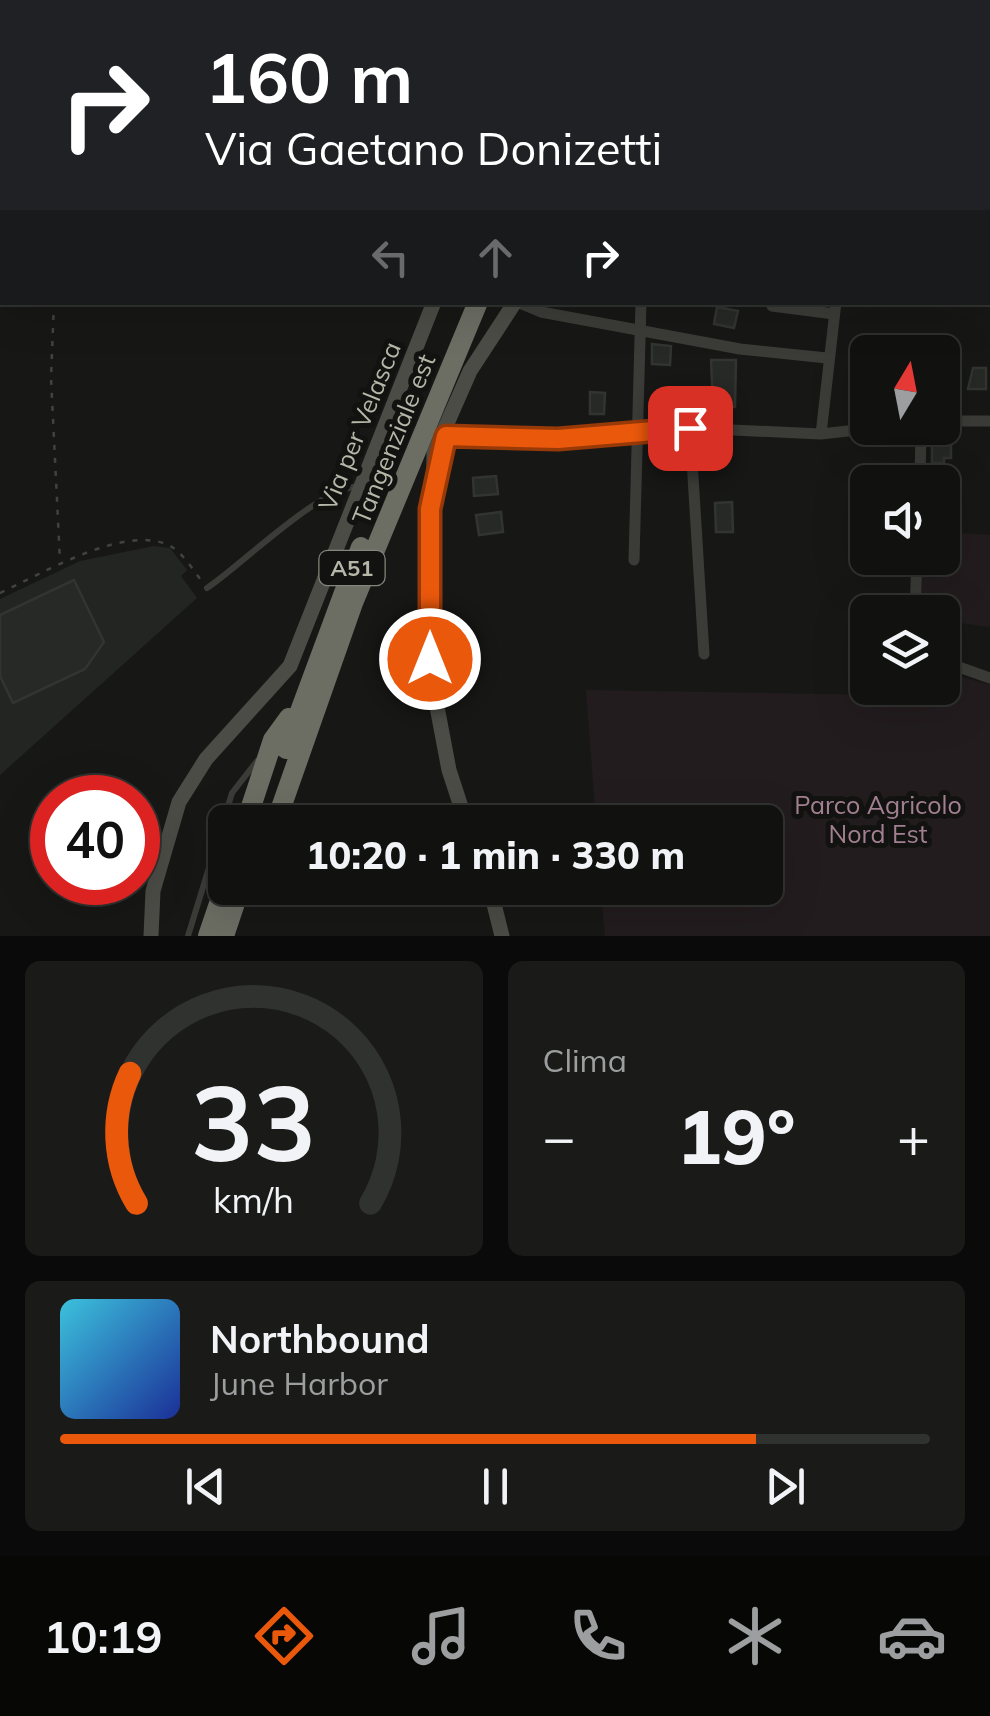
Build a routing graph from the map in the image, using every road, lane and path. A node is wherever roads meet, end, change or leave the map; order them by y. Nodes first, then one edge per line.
1 (54, 305) edge
2 (433, 305) edge
3 (462, 305) edge
4 (477, 305) edge
5 (514, 305) edge
6 (524, 305) edge
7 (642, 305) edge
8 (772, 306) dead end
9 (835, 308) edge
10 (642, 331) junction
11 (826, 358) junction
12 (960, 420) edge
13 (990, 420) edge
14 (690, 428) junction
15 (637, 430) junction
16 (850, 431) edge
17 (822, 434) junction
18 (447, 436) junction
19 (362, 487) junction
20 (634, 560) dead end
21 (60, 561) junction
22 (207, 588) joint
23 (0, 593) edge
24 (704, 654) dead end
25 (960, 667) edge
26 (990, 678) edge
27 (302, 700) junction
28 (274, 740) junction
29 (252, 805) edge
30 (268, 805) edge
31 (282, 805) edge
32 (460, 805) edge
33 (219, 905) edge
34 (234, 905) edge
35 (248, 905) edge
36 (494, 905) edge
37 (152, 936) edge
38 (188, 936) edge
39 (208, 936) edge
40 (224, 936) edge
41 (238, 936) edge
42 (502, 936) edge

1 - 21 path
2 - 19 street, Via per Velasca
3 - 27 highway, Tangenziale est / A51
4 - 31 highway, Tangenziale est / A51
5 - 18 street
6 - 10 street
7 - 10 street
8 - 9 street
9 - 11 street
10 - 11 street
10 - 15 street
11 - 17 street
12 - 13 street
14 - 15 street
14 - 17 street
14 - 24 street
15 - 18 street
15 - 20 street
16 - 17 street
18 - 32 street
19 - 22 lane
19 - 37 street, Via per Velasca
21 - 22 path
21 - 23 path
25 - 26 street
27 - 28 highway
27 - 30 highway, Tangenziale est / A51
28 - 29 highway
28 - 38 lane
33 - 39 highway
34 - 40 highway
35 - 41 highway
36 - 42 street

